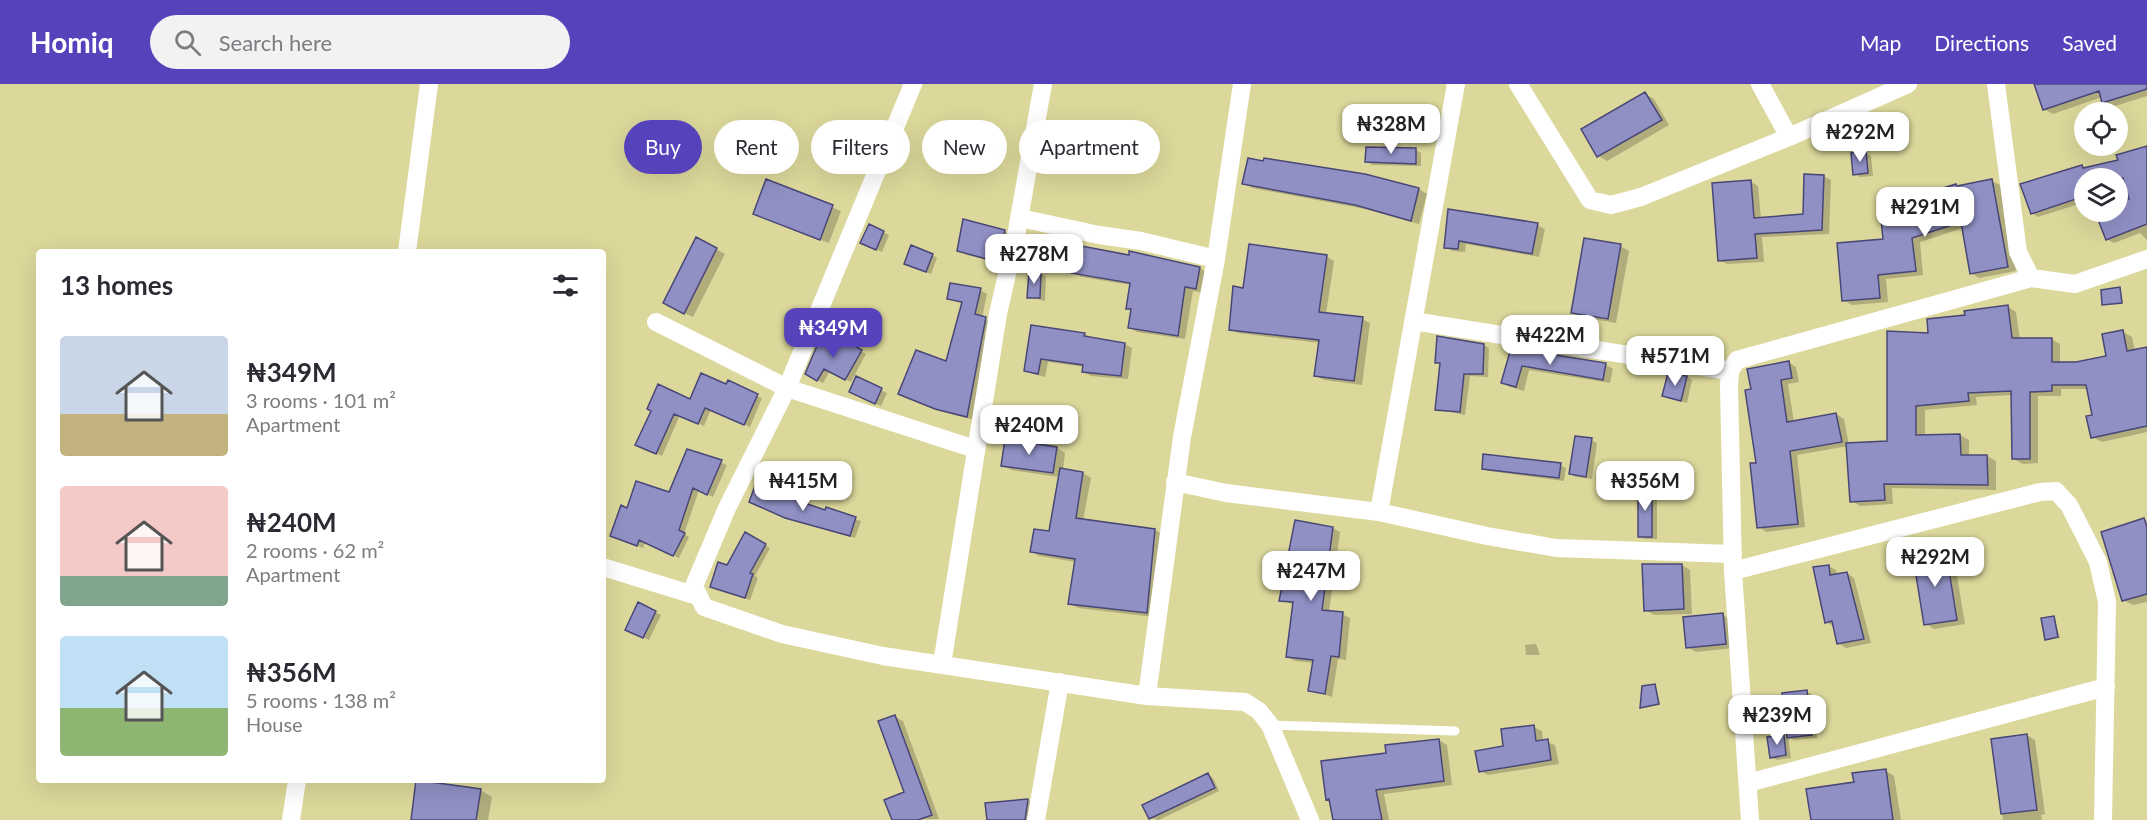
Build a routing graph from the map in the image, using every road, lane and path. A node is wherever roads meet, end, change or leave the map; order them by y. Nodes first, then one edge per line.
1 (429, 84) edge
2 (914, 84) edge
3 (1043, 84) edge
4 (1242, 84) edge
5 (1456, 84) edge
6 (1518, 84) edge
7 (1760, 84) edge
8 (1908, 84) edge
9 (1996, 84) edge
10 (1789, 137) junction
11 (1020, 218) junction
12 (407, 249) edge
13 (1216, 259) junction
14 (2147, 259) edge
15 (2031, 278) junction
16 (1413, 321) junction
17 (656, 322) dead end
18 (1730, 370) junction
19 (787, 388) junction
20 (975, 449) junction
21 (1175, 482) junction
22 (1379, 512) junction
23 (1733, 562) junction
24 (606, 568) edge
25 (697, 596) junction
26 (942, 664) junction
27 (1060, 682) junction
28 (2106, 687) junction
29 (1147, 696) junction
30 (1270, 725) junction
31 (1455, 730) dead end
32 (297, 783) edge
33 (1748, 783) junction
34 (291, 820) edge
35 (1036, 820) edge
36 (1310, 820) edge
37 (1750, 820) edge
38 (2103, 820) edge

1 - 12 street
2 - 19 street
3 - 11 street
4 - 13 street
5 - 16 street
6 - 10 street
7 - 10 street
8 - 10 street
9 - 15 street
11 - 13 street
11 - 20 street
13 - 21 street
14 - 15 street
15 - 18 street
16 - 18 street
16 - 22 street
17 - 19 street
18 - 23 street
19 - 20 street
19 - 25 street
20 - 26 street
21 - 22 street
21 - 29 street
22 - 23 street
23 - 28 street
23 - 33 street
24 - 25 street
25 - 26 street
26 - 27 street
27 - 29 street
27 - 35 street
28 - 33 street
28 - 38 street
29 - 30 street
30 - 31 lane
30 - 36 street
32 - 34 street
33 - 37 street

